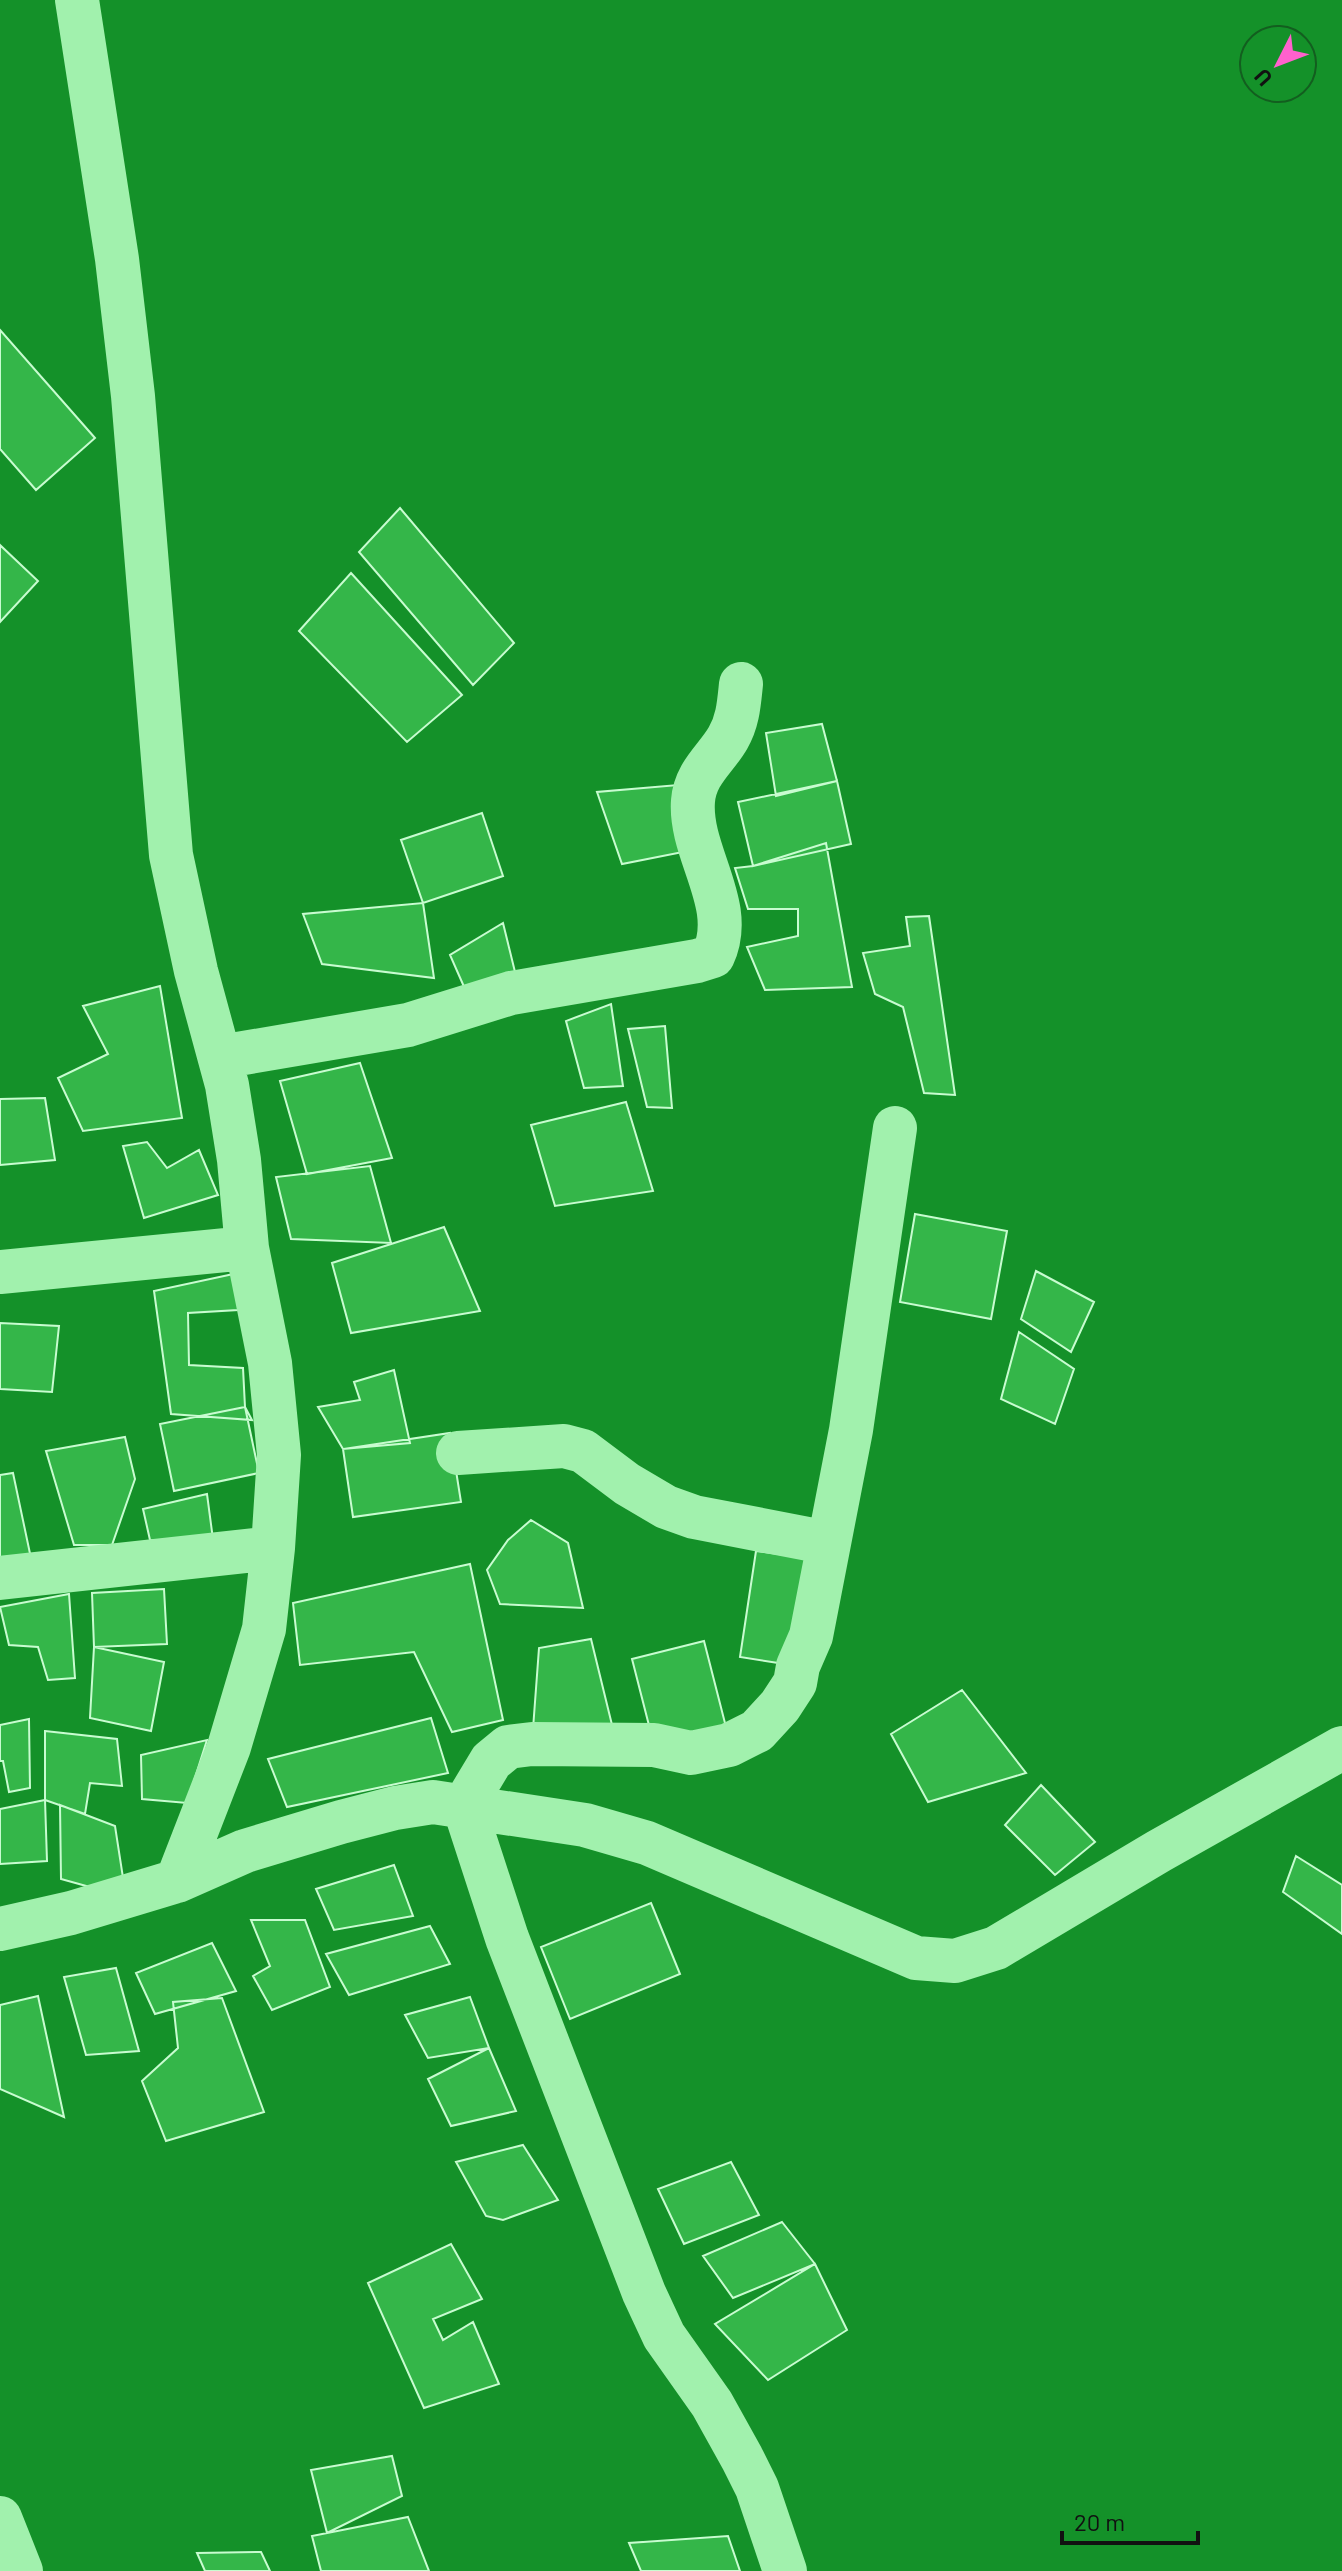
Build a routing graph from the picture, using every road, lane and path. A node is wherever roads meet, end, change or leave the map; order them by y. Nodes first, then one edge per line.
1 (77, 0) edge
2 (741, 684) dead end
3 (220, 1057) junction
4 (895, 1128) dead end
5 (247, 1248) junction
6 (0, 1272) edge
7 (458, 1453) dead end
8 (829, 1543) junction
9 (273, 1548) junction
10 (0, 1578) edge
11 (1342, 1748) edge
12 (464, 1806) junction
13 (177, 1881) junction
14 (0, 1929) edge
15 (0, 2518) edge
16 (21, 2571) edge
17 (785, 2571) edge

1 - 3 street
2 - 3 street
3 - 5 street
4 - 8 street
5 - 6 street
5 - 9 street
7 - 8 street
8 - 12 street
9 - 10 street
9 - 13 street
11 - 12 street
12 - 13 street
12 - 17 street
13 - 14 street
15 - 16 street

